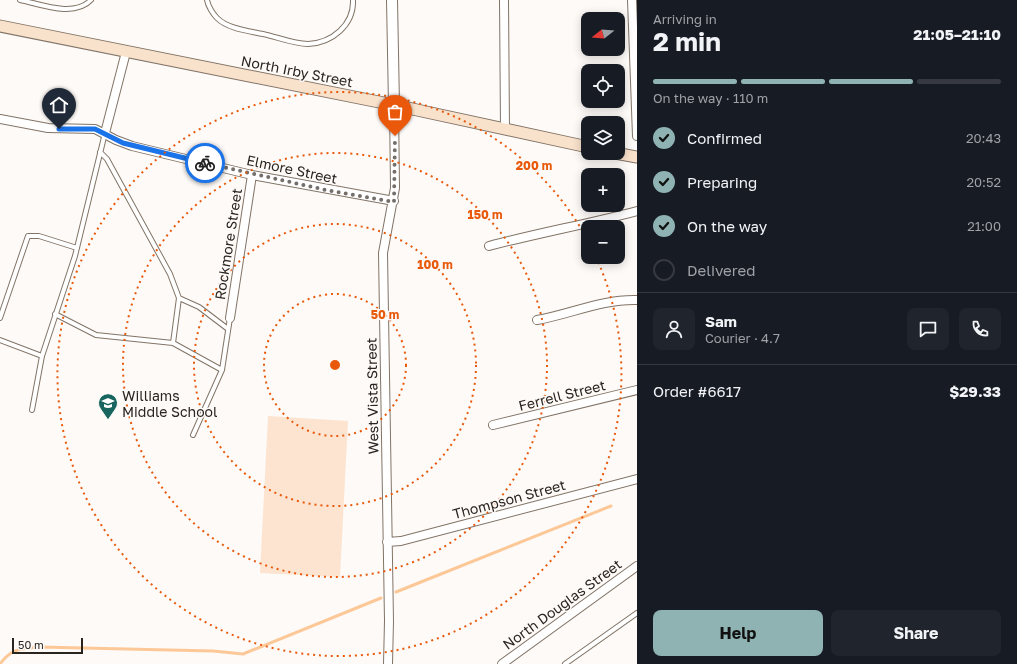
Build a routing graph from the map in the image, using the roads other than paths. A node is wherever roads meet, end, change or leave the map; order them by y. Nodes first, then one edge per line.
1 (20, 0) edge
2 (90, 0) edge
3 (353, 0) edge
4 (392, 0) edge
5 (504, 0) edge
6 (632, 0) edge
7 (208, 1) edge
8 (0, 26) edge
9 (126, 52) junction
10 (394, 105) junction
11 (0, 119) edge
12 (505, 129) junction
13 (105, 133) junction
14 (637, 136) edge
15 (581, 145) edge
16 (100, 152) junction
17 (625, 155) edge
18 (637, 157) edge
19 (252, 174) junction
20 (394, 202) junction
21 (637, 211) edge
22 (489, 246) dead end
23 (77, 248) junction
24 (179, 298) junction
25 (637, 300) edge
26 (55, 314) junction
27 (0, 318) edge
28 (230, 318) joint
29 (537, 320) dead end
30 (228, 329) junction
31 (0, 340) edge
32 (172, 343) junction
33 (42, 356) junction
34 (222, 370) junction
35 (637, 390) edge
36 (32, 410) dead end
37 (493, 425) dead end
38 (193, 435) dead end
39 (637, 479) edge
40 (387, 542) junction
41 (637, 566) edge
42 (637, 613) edge
43 (388, 664) edge
44 (502, 664) edge
45 (565, 664) edge

1 - 2 lane
3 - 7 lane
4 - 10 street
5 - 12 street
6 - 14 street
8 - 9 main road, North Irby Street
9 - 10 main road, North Irby Street
9 - 13 street
10 - 12 main road, North Irby Street
10 - 20 street, West Vista Street
11 - 13 street, Elmore Street
12 - 15 main road, North Irby Street
13 - 16 lane
13 - 19 street, Elmore Street
16 - 23 lane
16 - 24 lane
17 - 18 main road
19 - 20 street, Elmore Street
19 - 28 street, Rockmore Street
20 - 40 street, West Vista Street
21 - 22 street
23 - 26 lane
23 - 27 lane
24 - 30 lane
24 - 32 lane
25 - 29 street
26 - 32 lane
26 - 33 lane
28 - 30 lane
30 - 34 lane
31 - 33 lane
32 - 34 lane
33 - 36 lane
34 - 38 lane
35 - 37 street, Ferrell Street
39 - 40 street, Thompson Street
40 - 43 street, West Vista Street
41 - 44 street, North Douglas Street
42 - 45 lane

